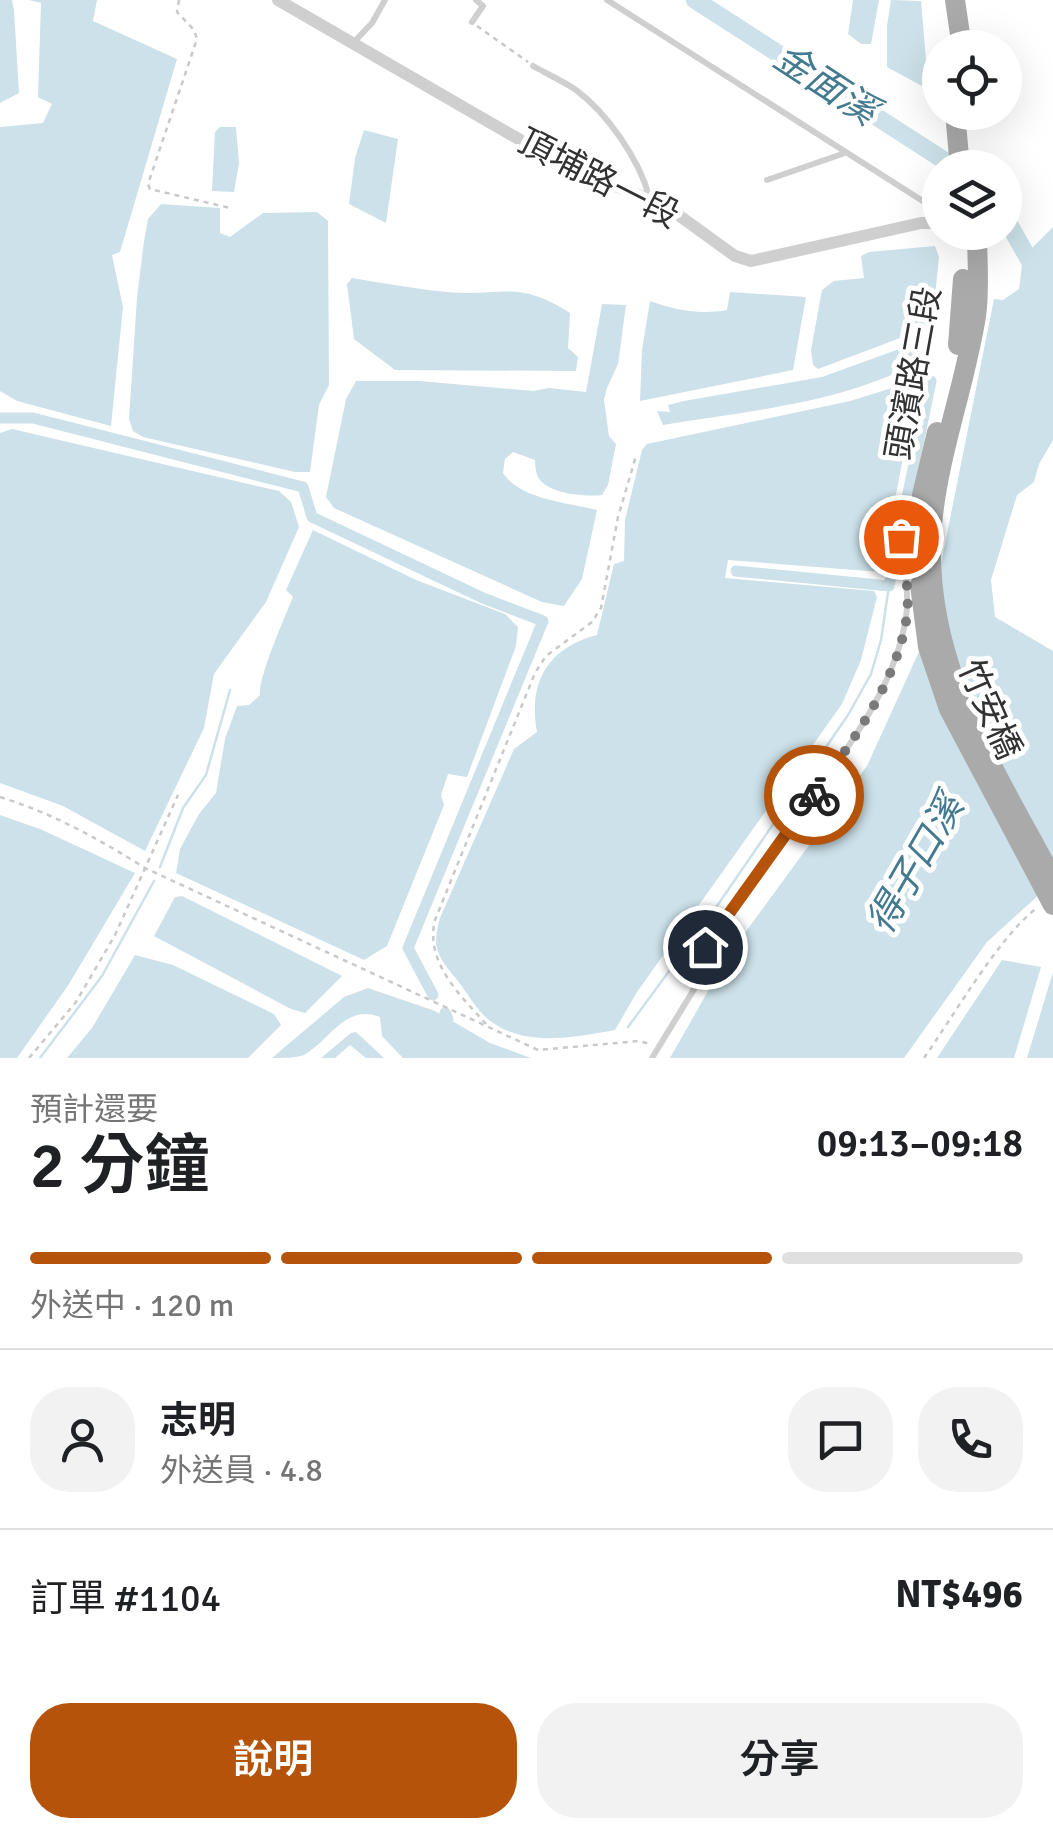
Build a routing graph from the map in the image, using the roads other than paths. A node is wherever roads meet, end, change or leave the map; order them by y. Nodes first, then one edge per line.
1 (278, 0) edge
2 (385, 0) edge
3 (476, 0) edge
4 (606, 0) edge
5 (942, 0) edge
6 (955, 0) edge
7 (472, 22) road end
8 (946, 30) edge
9 (959, 30) edge
10 (354, 43) junction
11 (533, 66) road end
12 (846, 152) junction
13 (767, 180) dead end
14 (922, 201) edge
15 (650, 202) junction
16 (922, 223) edge
17 (964, 250) edge
18 (977, 250) edge
19 (925, 522) junction
20 (926, 585) junction
21 (1053, 879) edge
22 (1046, 906) edge
23 (652, 1058) edge

1 - 10 street, 頂埔路一段
2 - 10 lane
3 - 7 lane
4 - 12 lane
5 - 8 main road
6 - 9 main road
10 - 15 street, 頂埔路一段
11 - 15 lane
12 - 13 lane
12 - 14 lane
15 - 16 street, 頂埔路一段
17 - 19 main road, 頭濱路三段
18 - 19 main road, 頭濱路三段
19 - 20 main road, 頭濱路三段
19 - 23 lane
20 - 21 main road, 竹安橋
20 - 22 main road, 竹安橋, bridge

